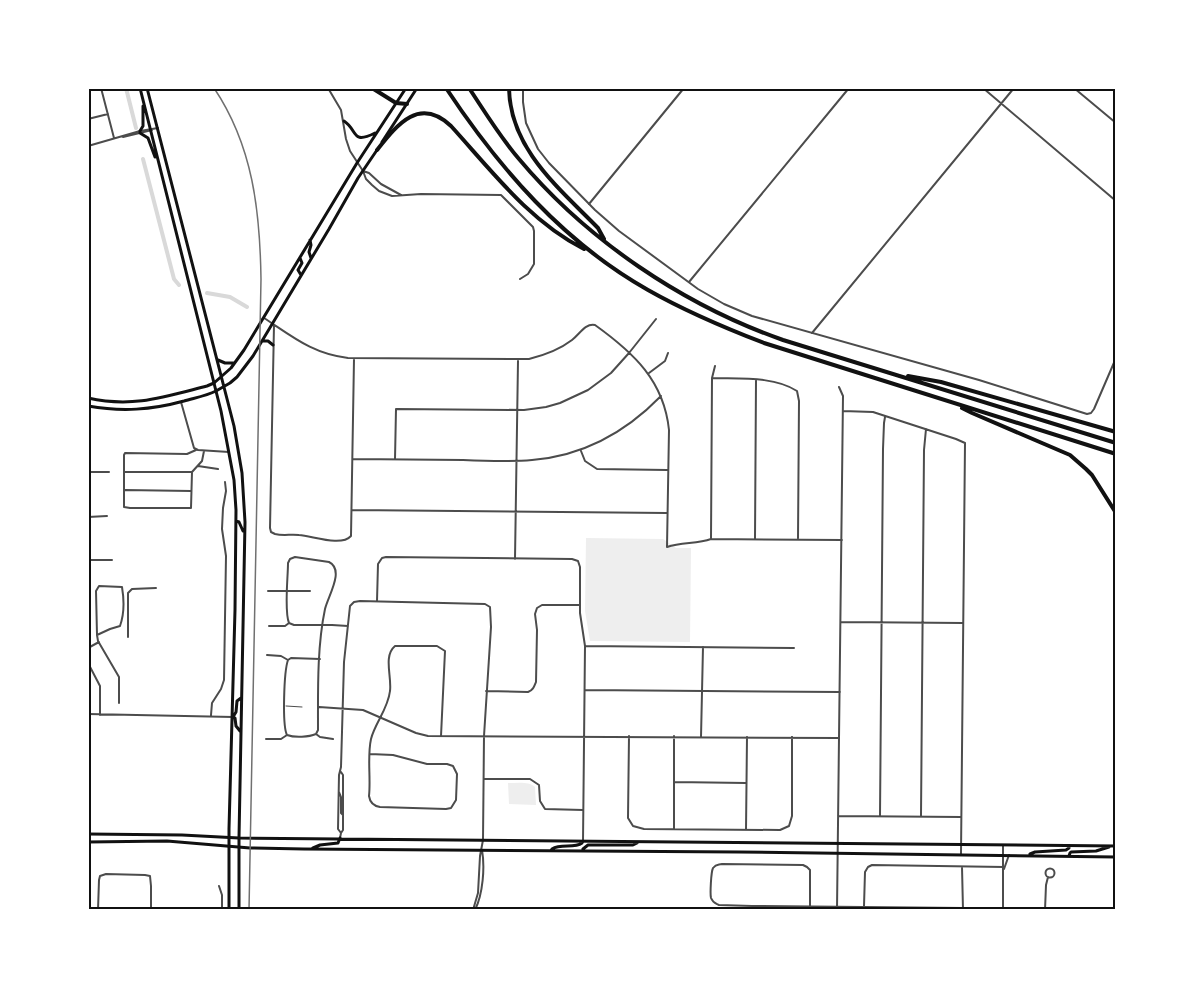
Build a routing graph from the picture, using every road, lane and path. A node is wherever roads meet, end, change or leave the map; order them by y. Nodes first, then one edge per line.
1 (101, 88) edge
2 (140, 88) edge
3 (147, 88) edge
4 (328, 88) edge
5 (372, 88) edge
6 (406, 88) edge
7 (417, 88) edge
8 (446, 88) edge
9 (469, 88) edge
10 (509, 88) edge
11 (523, 88) edge
12 (684, 88) edge
13 (849, 88) edge
14 (982, 88) edge
15 (1014, 88) edge
16 (1074, 88) edge
17 (396, 103) junction
18 (144, 104) junction
19 (407, 104) junction
20 (1001, 105) junction
21 (108, 114) junction
22 (88, 119) edge
23 (344, 121) junction
24 (1116, 123) edge
25 (158, 128) junction
26 (150, 130) junction
27 (140, 132) junction
28 (377, 132) junction
29 (114, 139) junction
30 (88, 146) edge
31 (376, 150) junction
32 (357, 163) junction
33 (362, 172) junction
34 (161, 176) junction
35 (401, 195) junction
36 (1116, 201) edge
37 (589, 204) junction
38 (310, 240) junction
39 (606, 242) junction
40 (590, 252) junction
41 (300, 258) junction
42 (311, 258) junction
43 (301, 275) junction
44 (520, 279) dead end
45 (688, 282) junction
46 (264, 318) junction
47 (656, 319) dead end
48 (273, 324) junction
49 (812, 333) junction
50 (262, 341) junction
51 (273, 345) junction
52 (629, 353) junction
53 (668, 353) dead end
54 (354, 358) junction
55 (1116, 358) edge
56 (518, 359) junction
57 (218, 360) junction
58 (235, 362) junction
59 (716, 366) dead end
60 (890, 372) junction
61 (649, 374) junction
62 (222, 377) junction
63 (712, 378) junction
64 (756, 379) junction
65 (214, 383) junction
66 (224, 387) junction
67 (839, 387) dead end
68 (216, 391) junction
69 (661, 396) junction
70 (88, 398) edge
71 (181, 401) junction
72 (120, 403) junction
73 (954, 403) junction
74 (88, 406) edge
75 (120, 410) junction
76 (517, 410) junction
77 (843, 411) junction
78 (885, 417) junction
79 (926, 429) junction
80 (1116, 432) edge
81 (1116, 443) edge
82 (196, 450) junction
83 (580, 450) junction
84 (204, 451) junction
85 (229, 452) junction
86 (1116, 454) edge
87 (353, 459) junction
88 (395, 459) junction
89 (516, 461) junction
90 (198, 466) junction
91 (218, 469) dead end
92 (668, 470) junction
93 (88, 472) edge
94 (109, 472) dead end
95 (124, 472) junction
96 (192, 472) junction
97 (225, 482) dead end
98 (124, 490) junction
99 (191, 491) junction
100 (352, 510) junction
101 (516, 512) junction
102 (668, 513) junction
103 (1116, 513) edge
104 (107, 516) dead end
105 (88, 517) edge
106 (236, 521) junction
107 (244, 532) junction
108 (711, 539) junction
109 (755, 539) junction
110 (798, 539) junction
111 (842, 540) junction
112 (515, 559) junction
113 (88, 560) edge
114 (112, 560) dead end
115 (156, 588) dead end
116 (268, 591) dead end
117 (287, 591) junction
118 (310, 591) dead end
119 (377, 601) junction
120 (580, 605) junction
121 (841, 622) junction
122 (882, 622) junction
123 (289, 623) junction
124 (923, 623) junction
125 (963, 623) junction
126 (323, 624) junction
127 (269, 626) dead end
128 (348, 626) junction
129 (97, 635) junction
130 (128, 637) dead end
131 (99, 642) junction
132 (585, 646) junction
133 (703, 647) junction
134 (88, 648) edge
135 (794, 648) dead end
136 (267, 655) dead end
137 (320, 658) junction
138 (288, 660) junction
139 (88, 663) edge
140 (585, 690) junction
141 (486, 691) junction
142 (702, 691) junction
143 (840, 693) junction
144 (242, 698) junction
145 (119, 703) dead end
146 (285, 706) junction
147 (302, 707) dead end
148 (319, 707) junction
149 (343, 708) junction
150 (88, 714) edge
151 (100, 715) junction
152 (211, 716) junction
153 (233, 717) junction
154 (381, 717) junction
155 (241, 732) junction
156 (316, 734) junction
157 (287, 735) junction
158 (441, 736) junction
159 (484, 736) junction
160 (584, 736) junction
161 (629, 736) junction
162 (674, 736) junction
163 (701, 736) junction
164 (747, 737) junction
165 (792, 737) junction
166 (839, 738) junction
167 (266, 739) dead end
168 (333, 739) dead end
169 (370, 754) junction
170 (341, 772) junction
171 (484, 779) junction
172 (674, 782) junction
173 (747, 783) junction
174 (339, 791) junction
175 (584, 810) junction
176 (343, 815) junction
177 (838, 816) junction
178 (880, 816) junction
179 (921, 816) junction
180 (962, 817) junction
181 (674, 829) junction
182 (746, 830) junction
183 (340, 832) junction
184 (88, 834) edge
185 (124, 834) junction
186 (229, 837) junction
187 (239, 838) junction
188 (340, 838) junction
189 (483, 840) junction
190 (88, 842) edge
191 (124, 842) junction
192 (583, 842) junction
193 (639, 842) junction
194 (837, 844) junction
195 (229, 845) junction
196 (962, 845) junction
197 (1003, 845) junction
198 (239, 846) junction
199 (1069, 846) junction
200 (1114, 846) edge
201 (311, 849) junction
202 (481, 849) junction
203 (550, 850) junction
204 (582, 850) junction
205 (837, 853) junction
206 (962, 854) junction
207 (1002, 855) junction
208 (1009, 855) junction
209 (1028, 855) junction
210 (1069, 856) junction
211 (1116, 857) edge
212 (962, 867) junction
213 (1003, 867) junction
214 (1048, 877) dead end
215 (219, 886) dead end
216 (810, 906) junction
217 (864, 907) junction
218 (752, 908) edge
219 (837, 908) edge
220 (920, 908) edge
221 (99, 909) edge
222 (151, 909) edge
223 (222, 909) edge
224 (229, 909) edge
225 (239, 909) edge
226 (474, 909) edge
227 (963, 909) edge
228 (1003, 909) edge
229 (1045, 909) edge

1 - 21 street
2 - 18 main road
3 - 25 main road
4 - 23 street
5 - 17 highway
6 - 17 main road
7 - 19 main road
8 - 40 highway
9 - 39 highway
10 - 39 highway
11 - 37 street
12 - 37 street
13 - 45 street
14 - 20 street
15 - 20 street
16 - 24 street
17 - 19 highway
17 - 28 main road
18 - 26 main road
18 - 27 main road
19 - 31 main road
20 - 36 street
20 - 49 street
21 - 22 street
21 - 29 street
23 - 28 main road
23 - 32 street
25 - 26 street
25 - 57 main road
26 - 27 street
26 - 34 main road
27 - 29 street
27 - 34 main road
28 - 32 main road
29 - 30 street
31 - 33 main road
31 - 40 highway
32 - 33 street
32 - 38 main road
33 - 35 street
33 - 35 street
33 - 42 main road
34 - 65 main road
35 - 44 street
37 - 45 street
38 - 41 main road
38 - 42 main road
39 - 60 highway
40 - 73 highway
41 - 43 main road
41 - 46 main road
42 - 43 main road
43 - 48 main road
45 - 49 street
46 - 48 street
46 - 58 main road
47 - 52 street
48 - 50 main road
48 - 51 street
48 - 54 street
49 - 55 street
50 - 51 main road
50 - 66 main road
51 - 100 street
52 - 56 street
52 - 61 street
52 - 76 street
53 - 61 street
54 - 56 street
54 - 87 street
56 - 76 street
57 - 58 main road
57 - 62 main road
58 - 62 main road
59 - 63 street
60 - 80 highway
60 - 81 highway
61 - 69 street
62 - 65 main road
62 - 66 main road
63 - 64 street
63 - 108 street
64 - 109 street
64 - 110 street
65 - 68 main road
65 - 72 main road
66 - 68 main road
66 - 107 main road
67 - 77 street
68 - 71 main road
68 - 85 main road
69 - 83 street
69 - 92 street
70 - 72 main road
71 - 75 main road
71 - 82 street
72 - 75 main road
73 - 86 highway
73 - 103 highway
74 - 75 main road
76 - 88 street
76 - 89 street
77 - 78 street
77 - 111 street
78 - 79 street
78 - 122 street
79 - 124 street
79 - 125 street
82 - 84 street
82 - 95 street
83 - 89 street
83 - 92 street
84 - 85 street
84 - 90 street
85 - 106 main road
87 - 88 street
87 - 100 street
88 - 89 street
89 - 101 street
90 - 91 street
90 - 96 street
92 - 102 street
93 - 94 street
95 - 96 street
95 - 98 street
96 - 99 street
97 - 152 street
98 - 99 street
98 - 99 street
100 - 101 street
101 - 102 street
101 - 112 street
102 - 108 street
104 - 105 street
106 - 107 main road
106 - 153 main road
107 - 144 main road
108 - 109 street
109 - 110 street
110 - 111 street
111 - 121 street
112 - 119 street
112 - 120 street
113 - 114 street
115 - 130 street
116 - 117 street
117 - 118 street
117 - 123 street
117 - 126 street
119 - 128 street
119 - 141 street
120 - 132 street
120 - 141 street
121 - 122 street
121 - 143 street
122 - 124 street
122 - 178 street
123 - 126 street
123 - 127 street
124 - 125 street
124 - 179 street
125 - 180 street
126 - 128 street
126 - 137 street
128 - 149 street
129 - 129 street
129 - 131 street
131 - 134 street
131 - 145 street
132 - 133 street
132 - 140 street
133 - 135 street
133 - 142 street
136 - 138 street
137 - 138 street
137 - 148 street
138 - 146 street
139 - 151 street
140 - 142 street
140 - 160 street
141 - 159 street
142 - 143 street
142 - 163 street
143 - 166 street
144 - 153 main road
144 - 155 main road
146 - 147 lane
146 - 157 street
148 - 149 street
148 - 156 street
149 - 154 street
149 - 170 street
150 - 151 street
151 - 152 street
152 - 153 street
153 - 155 main road
153 - 186 main road
154 - 158 street
154 - 158 street
154 - 169 street
155 - 187 main road
156 - 157 street
156 - 168 street
157 - 167 street
158 - 159 street
159 - 160 street
159 - 171 street
160 - 161 street
160 - 175 street
161 - 162 street
161 - 181 street
162 - 163 street
162 - 172 street
163 - 164 street
164 - 165 street
164 - 173 street
165 - 166 street
165 - 182 street
166 - 177 street
169 - 169 street
170 - 174 street
170 - 176 street
171 - 175 street
171 - 189 street
172 - 173 street
172 - 181 street
173 - 182 street
174 - 176 street
174 - 183 street
175 - 192 street
176 - 183 street
177 - 178 street
177 - 194 street
178 - 179 street
179 - 180 street
180 - 196 street
181 - 182 street
183 - 188 street
184 - 185 main road
185 - 186 main road
185 - 191 main road
186 - 187 main road
186 - 195 main road
187 - 188 main road
187 - 198 main road
188 - 189 main road
188 - 201 main road
189 - 192 main road
189 - 202 street
190 - 191 main road
191 - 195 main road
192 - 193 main road
192 - 203 main road
193 - 194 main road
193 - 204 main road
194 - 196 main road
194 - 205 street
195 - 198 main road
195 - 224 main road
196 - 197 main road
196 - 206 street
197 - 199 main road
197 - 207 street
198 - 201 main road
198 - 225 main road
199 - 200 main road
199 - 209 main road
200 - 210 main road
201 - 202 main road
202 - 203 main road
202 - 226 street
203 - 204 main road
204 - 205 main road
205 - 206 main road
205 - 219 street
206 - 207 main road
207 - 208 main road
207 - 213 street
208 - 209 main road
208 - 213 street
209 - 210 main road
210 - 211 main road
212 - 213 street
212 - 217 street
212 - 227 street
213 - 228 street
214 - 229 street
215 - 223 street
216 - 218 street
216 - 218 street
216 - 219 street
217 - 219 street
217 - 220 street
220 - 227 street
221 - 222 street

